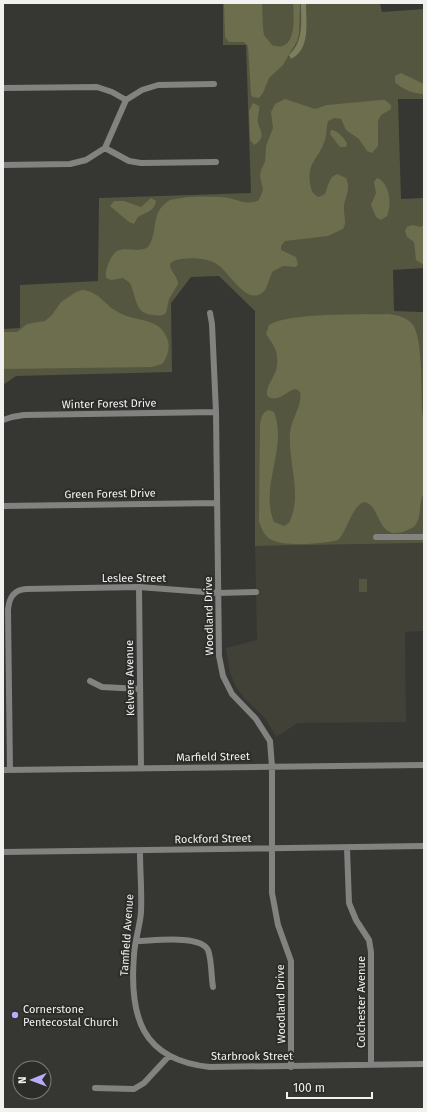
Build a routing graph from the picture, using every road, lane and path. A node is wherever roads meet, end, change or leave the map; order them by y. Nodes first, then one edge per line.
1 (214, 84) dead end
2 (3, 88) edge
3 (126, 100) junction
4 (105, 148) junction
5 (216, 162) dead end
6 (3, 165) edge
7 (210, 313) dead end
8 (216, 412) junction
9 (3, 420) edge
10 (217, 503) junction
11 (3, 506) edge
12 (376, 537) dead end
13 (424, 537) edge
14 (139, 587) junction
15 (256, 592) dead end
16 (218, 593) junction
17 (90, 681) dead end
18 (140, 689) junction
19 (424, 765) edge
20 (272, 767) junction
21 (141, 768) junction
22 (6, 770) edge
23 (424, 846) edge
24 (273, 848) junction
25 (347, 848) junction
26 (140, 851) junction
27 (3, 852) edge
28 (136, 941) junction
29 (213, 987) dead end
30 (169, 1056) junction
31 (424, 1064) edge
32 (371, 1065) junction
33 (292, 1067) junction
34 (95, 1088) dead end

1 - 3 street
2 - 3 street
3 - 4 street
4 - 5 street
4 - 6 street
7 - 8 street, Woodland Drive
8 - 9 street, Winter Forest Drive
8 - 10 street, Woodland Drive
10 - 11 street, Green Forest Drive
10 - 16 street, Woodland Drive
12 - 13 street
14 - 16 street, Leslee Street
14 - 18 street, Kelvere Avenue
14 - 22 street, Leslee Street
15 - 16 street, Leslee Street
16 - 20 street, Woodland Drive
17 - 18 street
18 - 21 street, Kelvere Avenue
19 - 20 street, Marfield Street
20 - 21 street, Marfield Street
20 - 24 street, Woodland Drive
21 - 22 street, Marfield Street
23 - 25 street, Rockford Street
24 - 25 street, Rockford Street
24 - 26 street, Rockford Street
24 - 33 street, Woodland Drive
25 - 32 street, Colchester Avenue
26 - 27 street, Rockford Street
26 - 28 street, Tamfield Avenue
28 - 29 street
28 - 30 street, Tamfield Avenue
30 - 33 street, Starbrook Street
30 - 34 street
31 - 32 street, Starbrook Street
32 - 33 street, Starbrook Street

